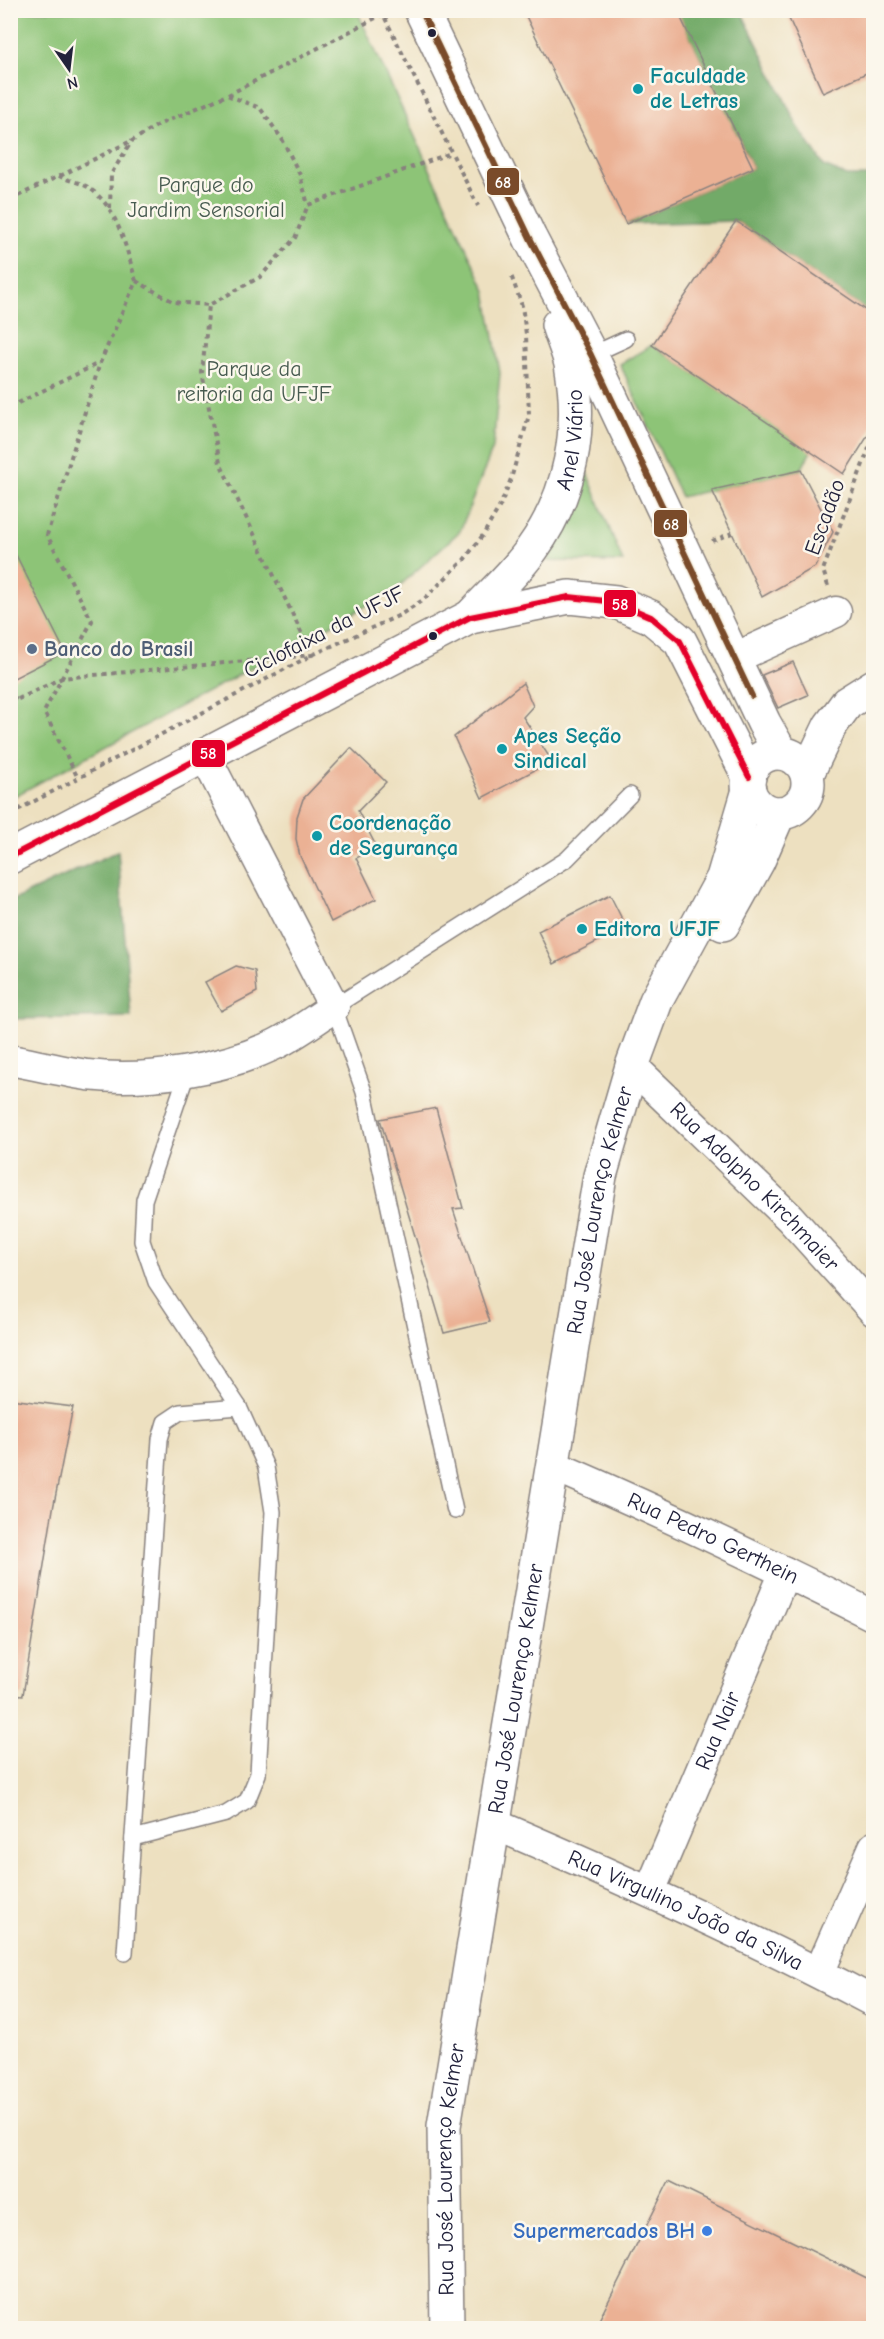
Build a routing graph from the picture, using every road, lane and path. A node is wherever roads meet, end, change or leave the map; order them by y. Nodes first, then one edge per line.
1 (391, 10) edge
2 (421, 10) edge
3 (382, 13) edge
4 (227, 95) junction
5 (132, 141) junction
6 (451, 153) junction
7 (59, 176) junction
8 (10, 200) edge
9 (308, 205) junction
10 (110, 209) junction
11 (483, 217) dead end
12 (530, 238) junction
13 (508, 268) dead end
14 (136, 282) junction
15 (208, 304) junction
16 (626, 339) dead end
17 (591, 355) junction
18 (100, 363) junction
19 (10, 407) edge
20 (873, 435) edge
21 (732, 533) dead end
22 (703, 545) dead end
23 (836, 612) joint
24 (470, 617) junction
25 (750, 651) dead end
26 (312, 655) junction
27 (62, 678) junction
28 (873, 686) edge
29 (10, 690) edge
30 (16, 700) junction
31 (10, 704) edge
32 (205, 756) junction
33 (794, 761) junction
34 (78, 778) junction
35 (749, 783) junction
36 (630, 795) dead end
37 (778, 813) junction
38 (10, 814) edge
39 (10, 857) edge
40 (334, 1007) junction
41 (10, 1060) edge
42 (635, 1060) junction
43 (188, 1070) junction
44 (873, 1311) edge
45 (239, 1407) junction
46 (552, 1465) junction
47 (455, 1511) dead end
48 (785, 1572) junction
49 (873, 1616) edge
50 (494, 1824) junction
51 (133, 1838) junction
52 (873, 1846) edge
53 (650, 1890) junction
54 (125, 1953) dead end
55 (819, 1973) junction
56 (873, 2002) edge
57 (447, 2328) edge

1 - 3 path
2 - 12 main road, Anel Viário
3 - 4 path
3 - 6 path
4 - 5 path
4 - 9 path
5 - 7 path
5 - 10 path
6 - 9 path
6 - 11 path
7 - 8 path
7 - 10 path
9 - 15 path
10 - 14 path
12 - 17 main road, Anel Viário
12 - 24 main road, Anel Viário
13 - 26 path, Ciclofaixa da UFJF
14 - 15 path
14 - 18 path
15 - 26 path
16 - 17 lane
17 - 33 main road, Anel Viário
18 - 19 path
18 - 27 path
20 - 23 path, Escadão
21 - 22 path
23 - 25 street
24 - 32 main road, Anel Viário
24 - 35 main road, Anel Viário
26 - 27 path
26 - 34 path, Ciclofaixa da UFJF
27 - 30 path
27 - 34 path
28 - 33 main road
29 - 30 path
30 - 31 path
32 - 39 main road, Anel Viário
32 - 40 street
33 - 35 main road, Rua José Lourenço Kelmer
33 - 37 main road
34 - 38 path, Ciclofaixa da UFJF
35 - 37 main road
35 - 42 main road, Rua José Lourenço Kelmer
36 - 40 lane
37 - 42 main road, Rua José Lourenço Kelmer
40 - 43 street
40 - 47 lane
41 - 43 street
42 - 44 street, Rua Adolpho Kirchmaier
42 - 46 main road, Rua José Lourenço Kelmer
43 - 45 lane
45 - 51 lane
45 - 51 lane
46 - 48 street, Rua Pedro Gerthein
46 - 50 main road, Rua José Lourenço Kelmer
48 - 49 street, Rua Pedro Gerthein
48 - 53 street, Rua Nair
50 - 53 street, Rua Virgulino João da Silva
50 - 57 main road, Rua José Lourenço Kelmer
51 - 54 lane
52 - 55 street
53 - 55 street, Rua Virgulino João da Silva
55 - 56 street, Rua Virgulino João da Silva

